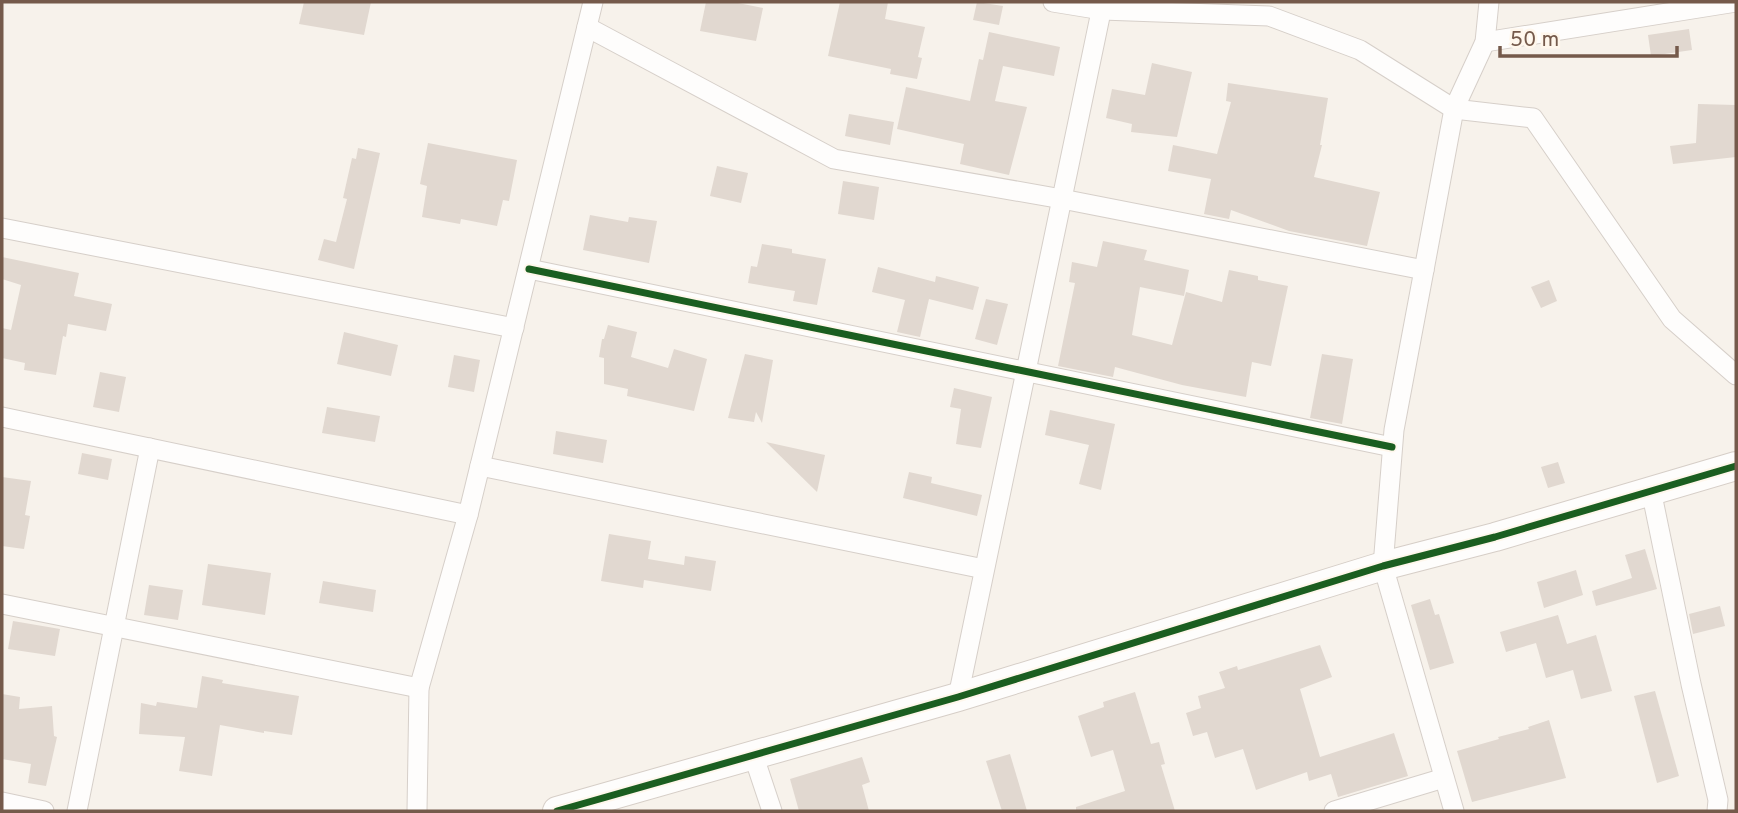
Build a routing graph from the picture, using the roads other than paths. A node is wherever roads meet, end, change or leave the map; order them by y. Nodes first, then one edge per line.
1 (593, 2) edge
2 (1053, 2) edge
3 (1489, 2) edge
4 (1736, 2) edge
5 (1102, 6) edge
6 (587, 27) junction
7 (1485, 42) junction
8 (1454, 109) junction
9 (1062, 198) junction
10 (2, 228) edge
11 (529, 269) junction
12 (1424, 270) junction
13 (514, 328) junction
14 (1027, 372) junction
15 (1736, 375) edge
16 (2, 417) edge
17 (1392, 447) junction
18 (150, 448) junction
19 (480, 466) junction
20 (1736, 466) edge
21 (1651, 490) junction
22 (468, 515) junction
23 (1383, 566) junction
24 (984, 569) junction
25 (2, 604) edge
26 (114, 626) junction
27 (419, 688) junction
28 (958, 697) junction
29 (753, 754) junction
30 (1444, 778) junction
31 (2, 802) edge
32 (44, 811) edge
33 (77, 811) edge
34 (418, 811) edge
35 (558, 811) edge
36 (772, 811) edge
37 (1334, 811) edge
38 (1454, 811) edge
39 (1717, 811) edge

1 - 6 street
2 - 5 street
3 - 7 street
4 - 7 street
5 - 8 street
5 - 9 street
6 - 9 street
6 - 11 street
7 - 8 street
8 - 12 street
8 - 15 street
9 - 12 street
9 - 14 street
10 - 13 street
11 - 13 street
11 - 14 street
12 - 17 street
13 - 19 street
14 - 17 street
14 - 24 street
16 - 18 street
17 - 23 street
18 - 22 street
18 - 26 street
19 - 22 street
19 - 24 street
20 - 21 street
21 - 23 street
21 - 39 street
22 - 27 street
23 - 28 street
23 - 30 street
24 - 28 street
25 - 26 street
26 - 27 street
26 - 33 street
27 - 34 street
28 - 29 street
29 - 35 street
29 - 36 street
30 - 37 street
30 - 38 street
31 - 32 street

